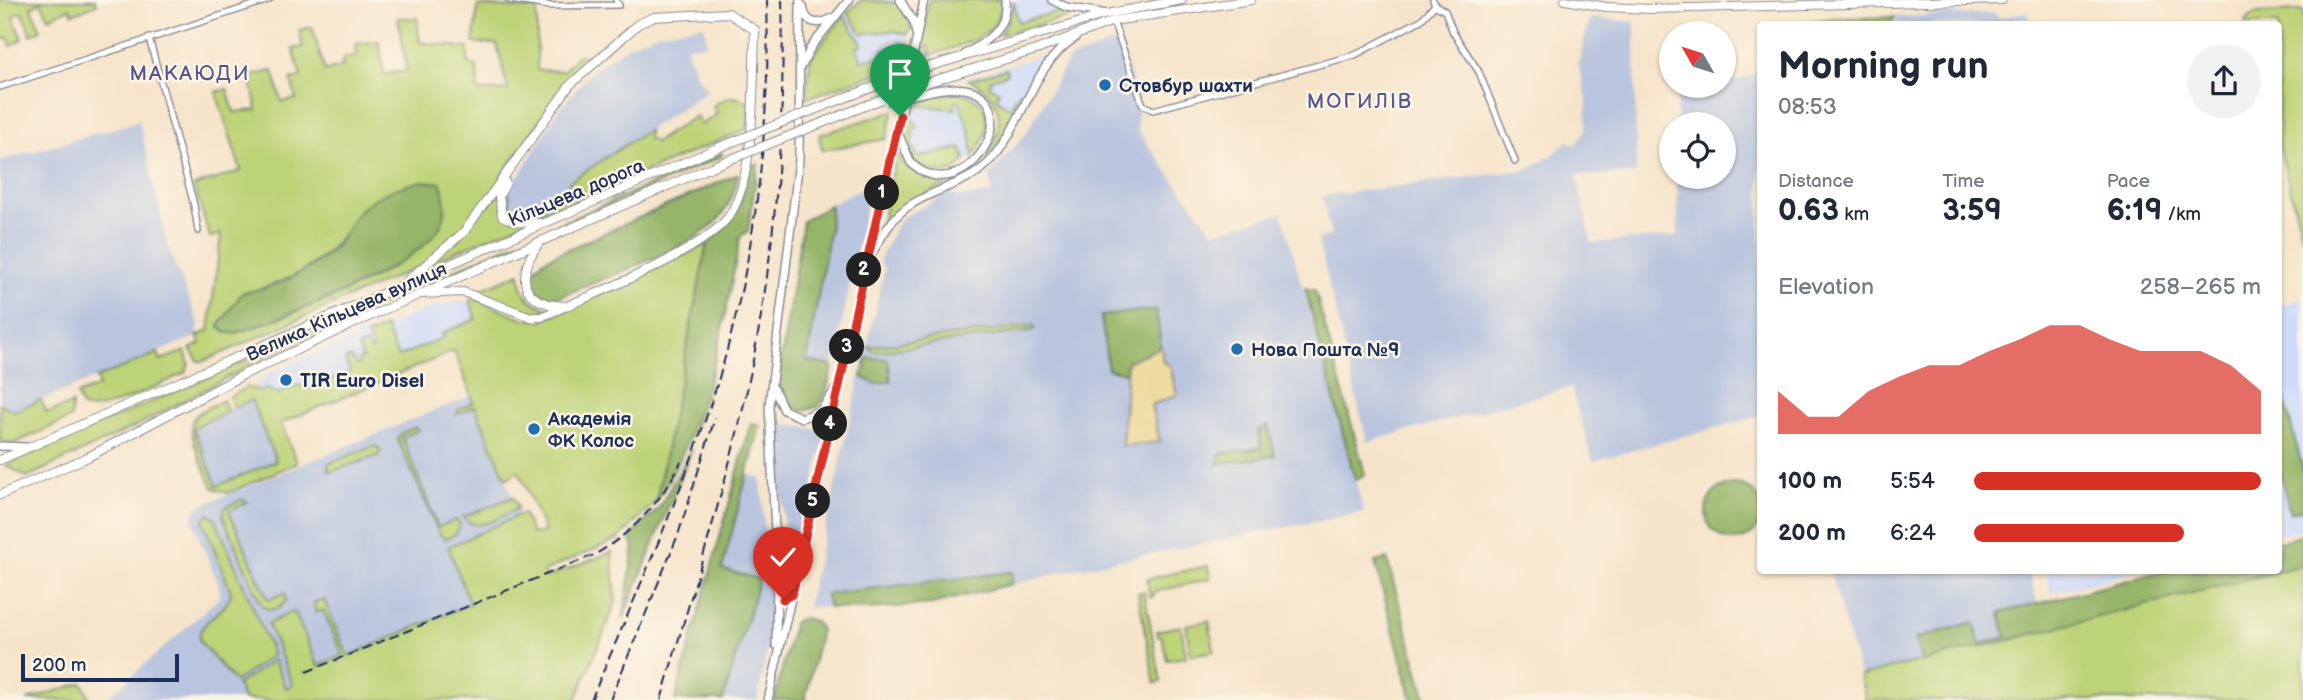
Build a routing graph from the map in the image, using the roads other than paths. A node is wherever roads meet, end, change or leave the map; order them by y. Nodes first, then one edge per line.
1 (269, 0) edge
2 (509, 0) edge
3 (802, 0) edge
4 (849, 0) edge
5 (900, 0) edge
6 (924, 0) edge
7 (1005, 0) edge
8 (1052, 0) edge
9 (1182, 0) edge
10 (1251, 0) edge
11 (1565, 0) edge
12 (2003, 0) edge
13 (1802, 2) edge
14 (617, 3) edge
15 (1434, 3) edge
16 (832, 18) junction
17 (1110, 18) junction
18 (1088, 29) junction
19 (149, 38) junction
20 (917, 38) junction
21 (960, 57) junction
22 (801, 72) junction
23 (0, 87) edge
24 (887, 99) junction
25 (897, 128) junction
26 (523, 153) junction
27 (1515, 161) dead end
28 (711, 167) joint
29 (545, 223) junction
30 (198, 231) dead end
31 (540, 242) junction
32 (866, 265) junction
33 (403, 284) junction
34 (421, 294) junction
35 (565, 306) junction
36 (772, 378) junction
37 (840, 381) junction
38 (0, 446) edge
39 (30, 447) junction
40 (0, 460) edge
41 (0, 495) edge
42 (777, 593) junction
43 (792, 594) junction
44 (775, 662) junction
45 (768, 700) edge

1 - 19 street
2 - 14 street
3 - 16 main road
3 - 22 main road
4 - 16 main road
5 - 20 main road
6 - 20 main road
7 - 21 main road
8 - 17 main road
9 - 17 highway, Кільцева дорога
10 - 17 highway, Кільцева дорога
11 - 13 highway
12 - 13 highway
15 - 17 street
15 - 27 street
16 - 22 main road
17 - 18 highway, Кільцева дорога
17 - 21 highway, Кільцева дорога
18 - 24 highway, Кільцева дорога, bridge
18 - 32 main road
19 - 23 street
19 - 30 street
20 - 25 main road
21 - 29 highway, Кільцева дорога, bridge
22 - 36 main road
24 - 25 main road, bridge
24 - 28 highway, Кільцева дорога, bridge
25 - 32 main road
26 - 29 highway
26 - 33 highway
26 - 35 highway
28 - 31 highway, Велика Кільцева вулиця
29 - 33 highway, Кільцева дорога
31 - 34 highway, Велика Кільцева вулиця
31 - 35 highway
32 - 37 main road
33 - 39 highway, Кільцева дорога
34 - 35 highway
34 - 41 highway, Велика Кільцева вулиця
36 - 37 main road
36 - 42 main road
37 - 43 main road
38 - 39 main road
39 - 40 highway, Кільцева дорога
42 - 43 main road
42 - 44 main road
43 - 44 main road
44 - 45 main road

